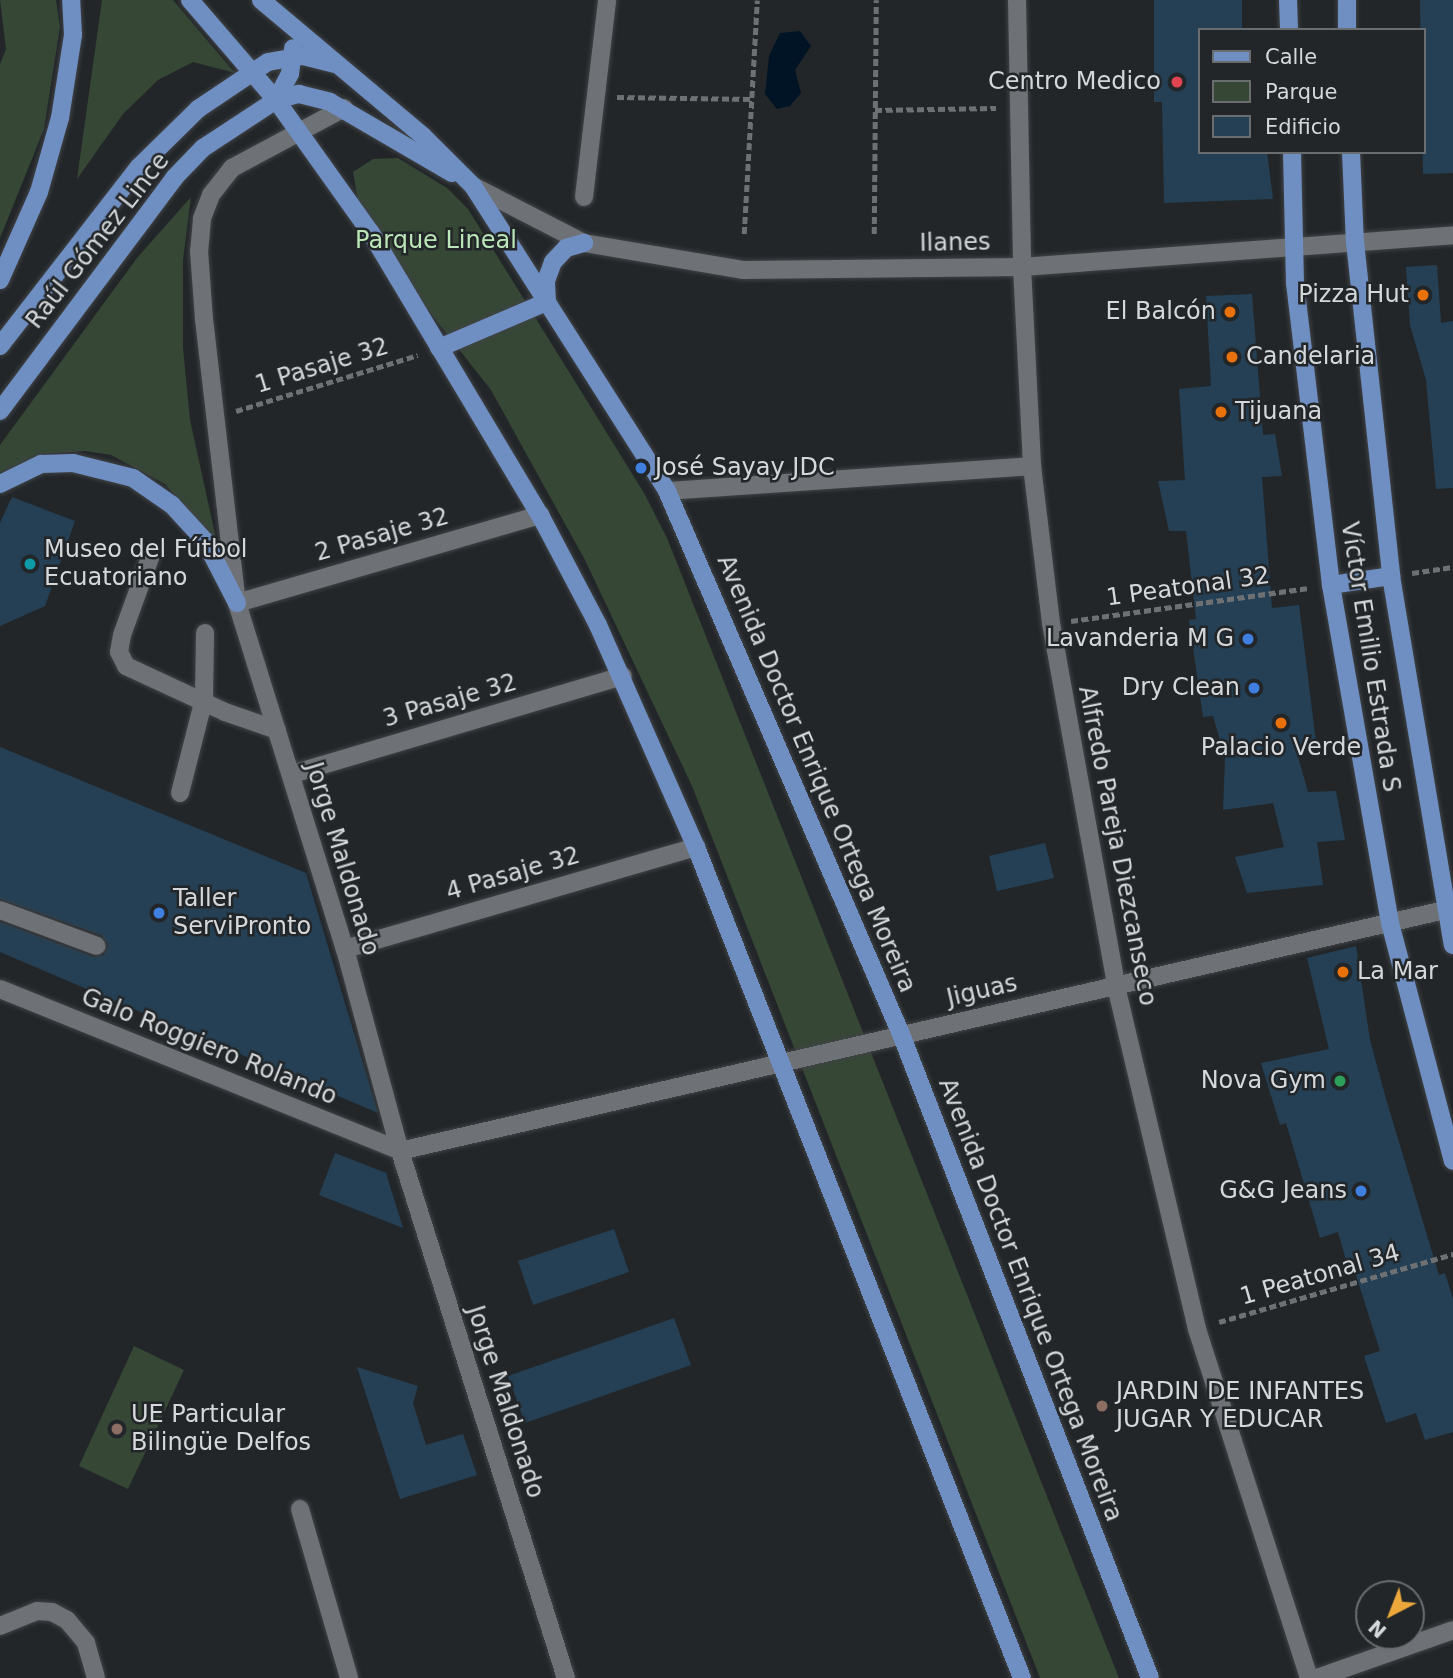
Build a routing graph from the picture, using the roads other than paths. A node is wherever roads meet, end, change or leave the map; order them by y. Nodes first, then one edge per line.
1 (71, 0) edge
2 (190, 0) edge
3 (261, 0) edge
4 (607, 0) edge
5 (1017, 0) edge
6 (1288, 0) edge
7 (1347, 0) edge
8 (290, 24) junction
9 (1289, 28) edge
10 (1347, 28) edge
11 (293, 57) junction
12 (251, 71) junction
13 (351, 73) junction
14 (276, 100) junction
15 (344, 108) junction
16 (299, 132) junction
17 (1292, 154) edge
18 (1351, 154) edge
19 (472, 186) junction
20 (584, 197) dead end
21 (1453, 235) edge
22 (1355, 242) junction
23 (584, 243) junction
24 (1294, 247) junction
25 (1021, 267) junction
26 (0, 280) edge
27 (547, 302) junction
28 (0, 346) edge
29 (439, 348) junction
30 (0, 411) edge
31 (1032, 466) junction
32 (0, 484) edge
33 (667, 491) junction
34 (540, 515) junction
35 (150, 555) dead end
36 (1391, 576) junction
37 (1331, 585) junction
38 (237, 603) junction
39 (205, 633) dead end
40 (623, 676) junction
41 (204, 699) junction
42 (277, 730) junction
43 (292, 774) junction
44 (180, 793) dead end
45 (696, 847) junction
46 (1448, 909) edge
47 (0, 910) edge
48 (1390, 923) junction
49 (1453, 945) edge
50 (97, 946) dead end
51 (345, 949) junction
52 (1116, 986) junction
53 (0, 989) edge
54 (901, 1034) junction
55 (777, 1064) junction
56 (400, 1151) junction
57 (1453, 1161) edge
58 (300, 1509) dead end
59 (0, 1626) edge
60 (1453, 1630) edge
61 (96, 1678) edge
62 (349, 1678) edge
63 (566, 1678) edge
64 (1022, 1678) edge
65 (1150, 1678) edge
66 (1309, 1678) edge
67 (1317, 1678) edge

1 - 26 main road
2 - 12 main road
3 - 8 main road, Avenida Doctor Enrique Ortega Moreira
4 - 20 street
5 - 25 street, Alfredo Pareja Diezcanseco
6 - 9 main road
7 - 10 main road
8 - 11 main road
8 - 13 main road, Avenida Doctor Enrique Ortega Moreira
11 - 12 main road, Raúl Gómez Lince
11 - 13 main road, Raúl Gómez Lince
11 - 14 main road
12 - 14 main road
12 - 28 main road, Raúl Gómez Lince
13 - 19 main road, Avenida Doctor Enrique Ortega Moreira
14 - 15 main road, Raúl Gómez Lince
14 - 16 main road
14 - 30 main road, Raúl Gómez Lince
15 - 16 street, Jorge Maldonado
15 - 19 main road, Raúl Gómez Lince
16 - 29 main road
16 - 38 street, Jorge Maldonado
17 - 24 main road, Víctor Emilio Estrada S
18 - 22 main road, Víctor Emilio Estrada S
19 - 23 street, Ilanes
19 - 27 main road, Avenida Doctor Enrique Ortega Moreira
21 - 22 street, Ilanes
22 - 24 street, Ilanes
22 - 36 main road, Víctor Emilio Estrada S
23 - 25 street, Ilanes
23 - 27 main road
24 - 25 street, Ilanes
24 - 37 main road, Víctor Emilio Estrada S
25 - 31 street, Alfredo Pareja Diezcanseco
27 - 29 main road
27 - 33 main road, Avenida Doctor Enrique Ortega Moreira
29 - 34 main road
31 - 33 street
31 - 52 street, Alfredo Pareja Diezcanseco
32 - 38 main road
33 - 54 main road, Avenida Doctor Enrique Ortega Moreira
34 - 38 street, 2 Pasaje 32
34 - 40 main road
35 - 41 street
36 - 37 main road
36 - 46 main road, Víctor Emilio Estrada S
37 - 48 main road, Víctor Emilio Estrada S
38 - 42 street, Jorge Maldonado
39 - 41 street
40 - 43 street, 3 Pasaje 32
40 - 45 main road
41 - 42 street
41 - 44 street
42 - 43 street, Jorge Maldonado
43 - 51 street, Jorge Maldonado
45 - 51 street, 4 Pasaje 32
45 - 55 main road
46 - 48 street, Jiguas
46 - 49 main road, Víctor Emilio Estrada S
47 - 50 street
48 - 52 street, Jiguas
48 - 57 main road, Víctor Emilio Estrada S
51 - 56 street, Jorge Maldonado
52 - 54 street, Jiguas
52 - 66 street, Alfredo Pareja Diezcanseco
53 - 56 street, Galo Roggiero Rolando
54 - 55 street, Jiguas
54 - 65 main road, Avenida Doctor Enrique Ortega Moreira
55 - 56 street, Jiguas
55 - 64 main road
56 - 63 street, Jorge Maldonado
58 - 62 street
59 - 61 street
60 - 67 street

